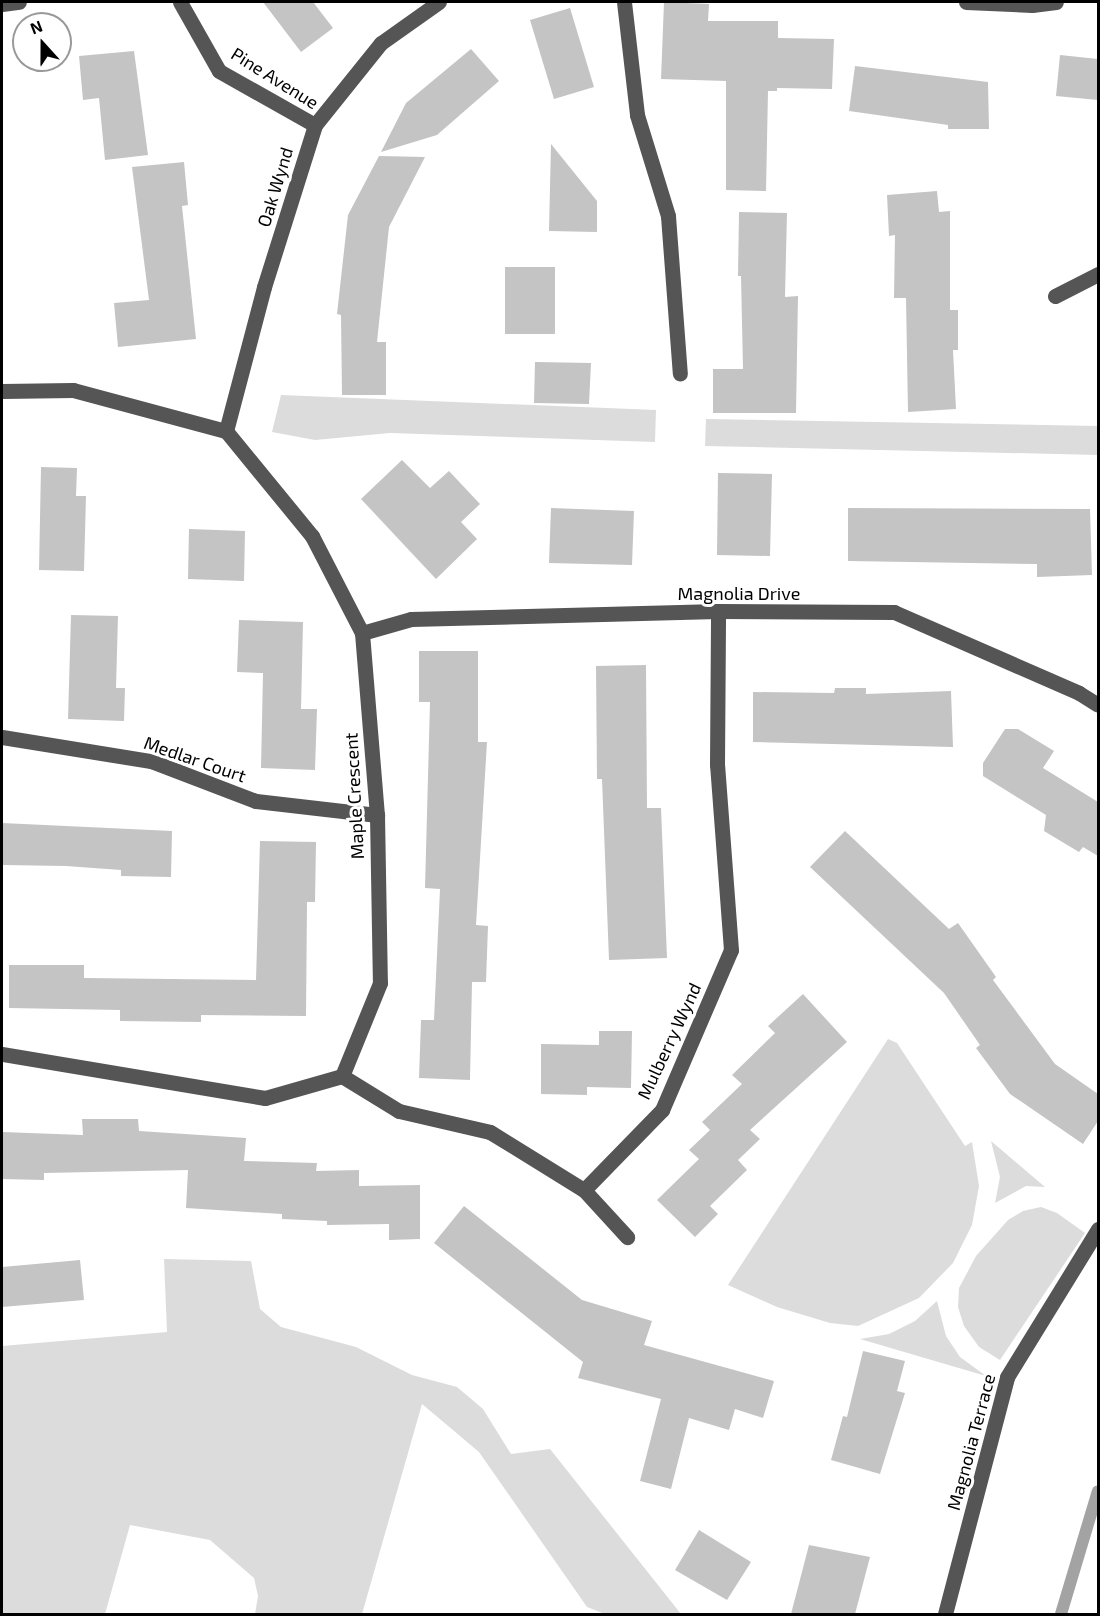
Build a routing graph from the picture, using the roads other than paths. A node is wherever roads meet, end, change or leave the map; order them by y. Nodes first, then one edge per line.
1 (19, 2) edge
2 (180, 2) edge
3 (439, 2) edge
4 (624, 2) edge
5 (966, 2) edge
6 (1056, 2) edge
7 (2, 3) edge
8 (315, 125) junction
9 (1098, 274) edge
10 (1055, 296) dead end
11 (680, 374) dead end
12 (2, 391) edge
13 (226, 431) junction
14 (718, 612) junction
15 (362, 633) junction
16 (1098, 705) edge
17 (2, 737) edge
18 (377, 815) junction
19 (2, 1054) edge
20 (342, 1076) junction
21 (584, 1190) junction
22 (1098, 1229) edge
23 (627, 1237) dead end
24 (945, 1614) edge

1 - 7 street
2 - 8 street, Pine Avenue
3 - 8 street, Oak Wynd
4 - 11 street
5 - 6 street
8 - 13 street, Oak Wynd
9 - 10 street
12 - 13 street
13 - 15 street, Maple Crescent
14 - 15 street, Magnolia Drive
14 - 16 street, Magnolia Drive
14 - 21 street, Mulberry Wynd
15 - 18 street, Maple Crescent
17 - 18 street, Medlar Court
18 - 20 street, Maple Crescent
19 - 20 street
20 - 21 street
21 - 23 street
22 - 24 street, Magnolia Terrace

